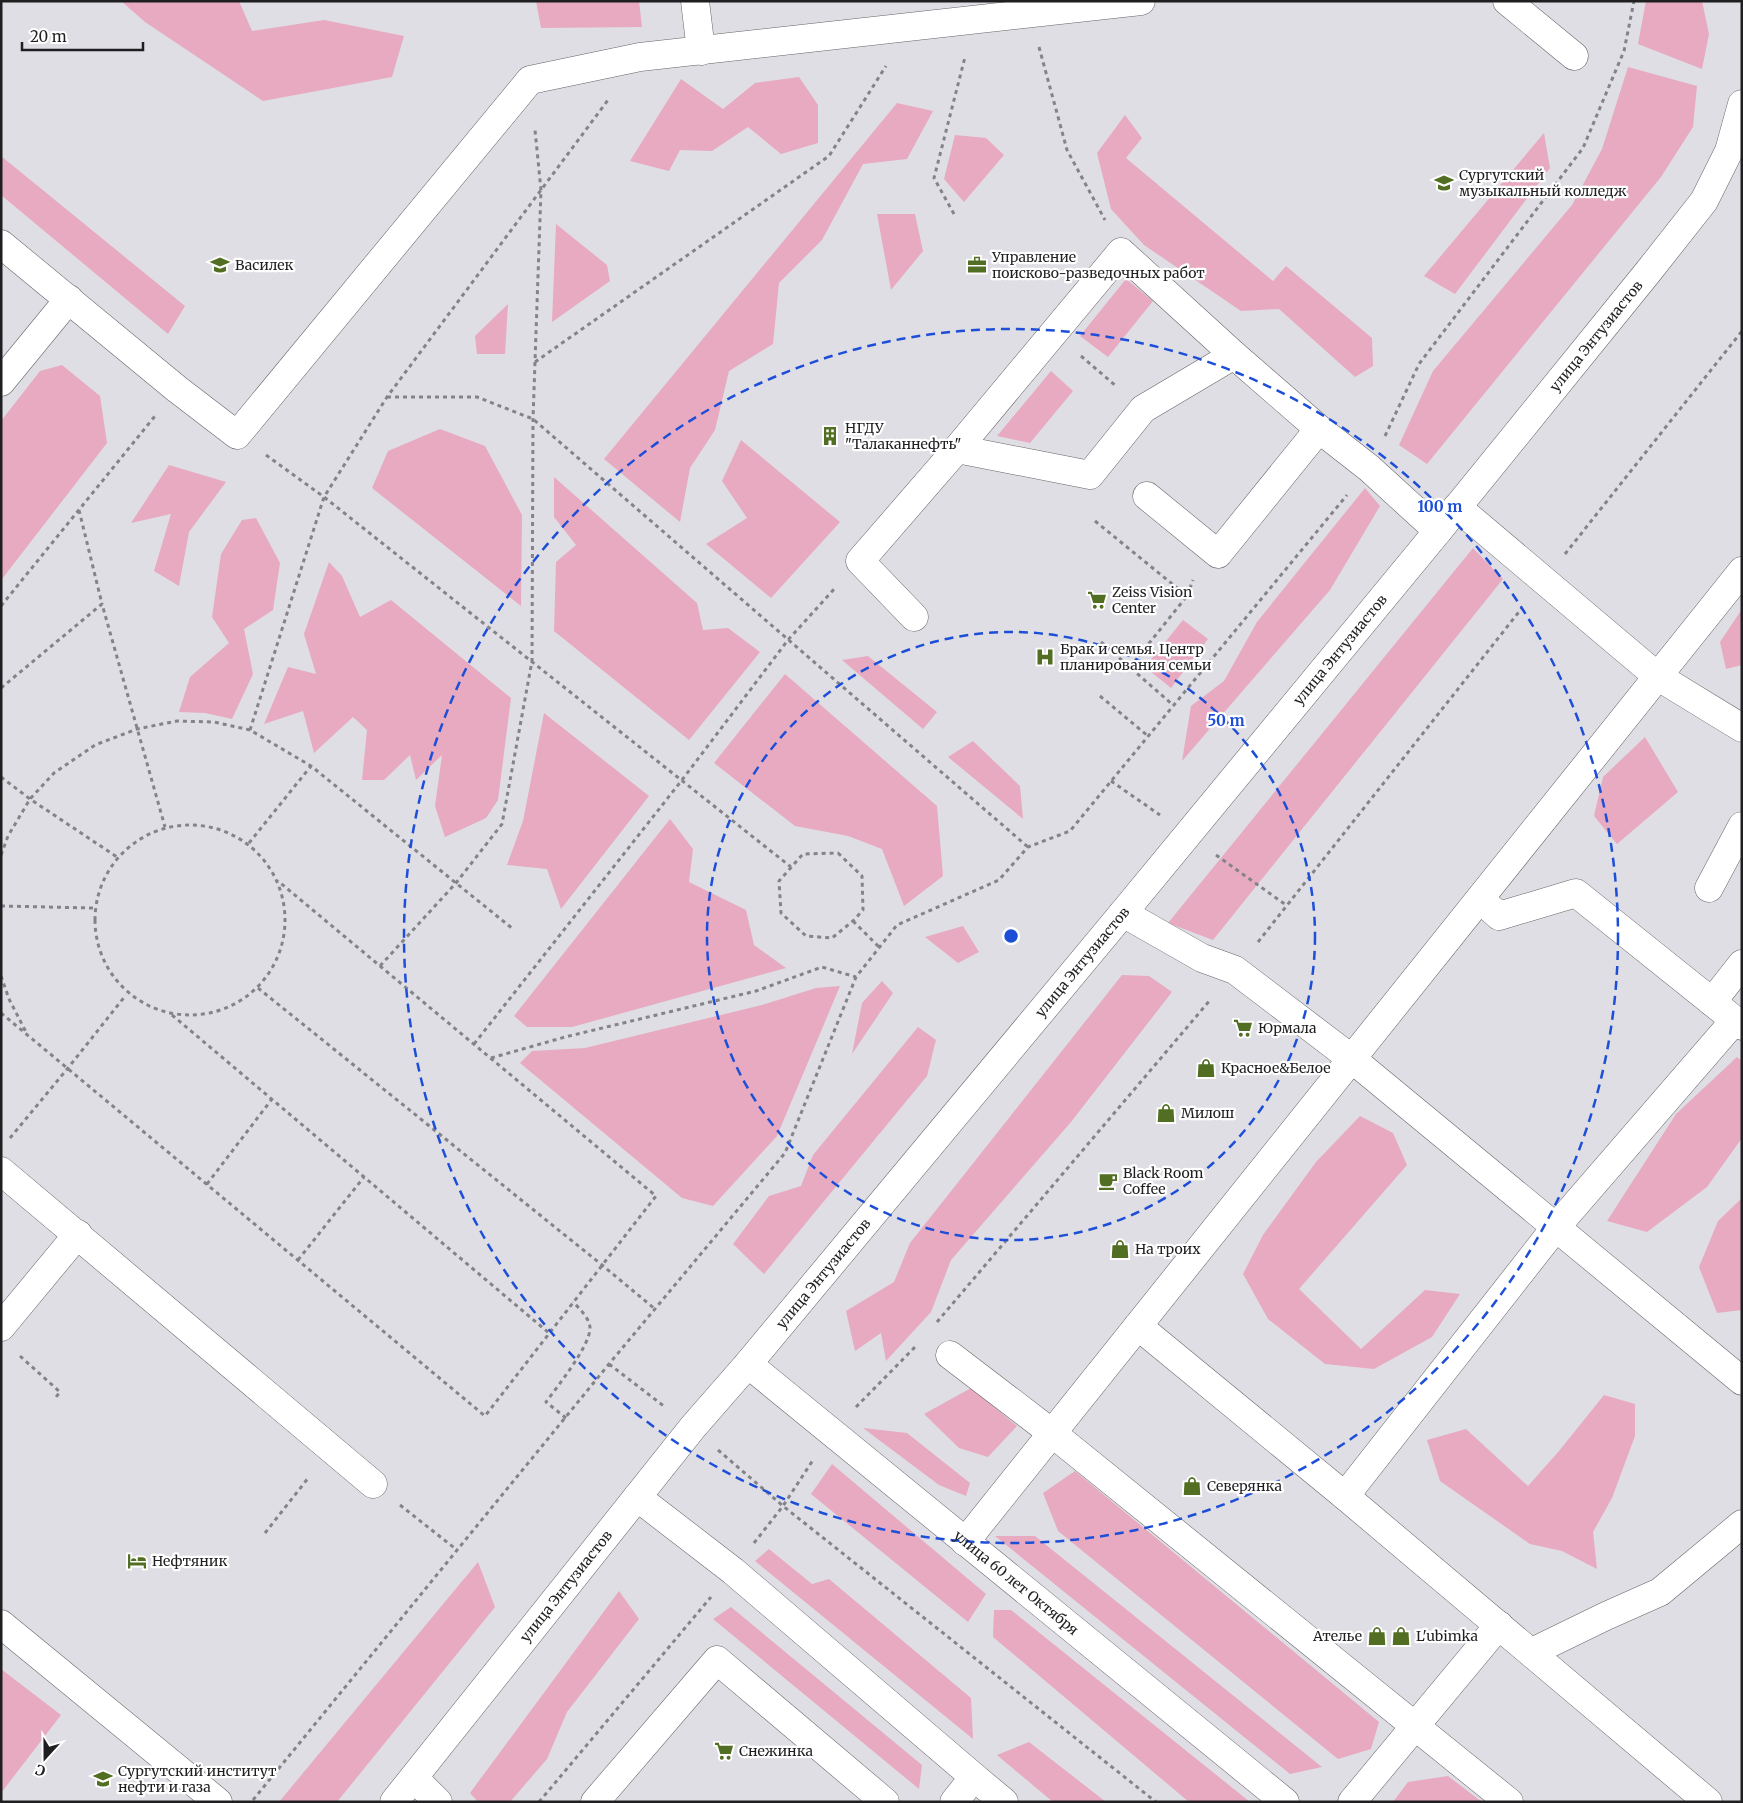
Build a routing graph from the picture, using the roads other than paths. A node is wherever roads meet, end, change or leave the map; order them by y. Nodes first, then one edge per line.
1 (695, 1) edge
2 (1142, 1) edge
3 (1507, 1) edge
4 (1077, 5) edge
5 (925, 18) edge
6 (701, 51) junction
7 (1574, 56) dead end
8 (1742, 104) edge
9 (1, 244) edge
10 (69, 299) junction
11 (1234, 354) junction
12 (1, 382) edge
13 (1319, 428) junction
14 (956, 449) junction
15 (1147, 496) dead end
16 (1457, 507) junction
17 (1438, 531) junction
18 (1742, 571) edge
19 (914, 616) dead end
20 (1657, 676) junction
21 (1742, 728) edge
22 (1742, 826) edge
23 (1709, 888) dead end
24 (1480, 899) junction
25 (1123, 913) junction
26 (1742, 964) edge
27 (1712, 1002) junction
28 (1738, 1023) edge
29 (1352, 1059) junction
30 (1, 1171) edge
31 (1556, 1227) junction
32 (78, 1234) junction
33 (1138, 1326) junction
34 (8, 1339) edge
35 (950, 1355) dead end
36 (748, 1364) junction
37 (1742, 1381) edge
38 (1052, 1434) junction
39 (383, 1492) road end
40 (1345, 1496) junction
41 (637, 1497) junction
42 (1742, 1524) edge
43 (965, 1542) junction
44 (1499, 1625) junction
45 (2, 1626) edge
46 (1532, 1652) junction
47 (1415, 1726) junction
48 (414, 1778) junction
49 (974, 1778) junction
50 (218, 1802) edge
51 (394, 1802) edge
52 (438, 1802) edge
53 (595, 1802) edge
54 (885, 1802) edge
55 (954, 1802) edge
56 (1004, 1802) edge
57 (1285, 1802) edge
58 (1352, 1802) edge
59 (1509, 1802) edge
60 (1708, 1802) edge

1 - 6 main road
2 - 4 main road
3 - 7 main road
4 - 5 main road
5 - 6 main road
6 - 10 main road
8 - 16 main road, улица Энтузиастов
9 - 10 main road
10 - 12 main road
11 - 13 main road
11 - 14 main road
11 - 14 main road
13 - 15 main road
13 - 17 main road
14 - 19 main road
16 - 17 main road, улица Энтузиастов
16 - 20 main road
17 - 25 main road, улица Энтузиастов
18 - 20 main road
20 - 21 main road
20 - 24 main road
22 - 23 main road
24 - 27 main road
24 - 29 main road
25 - 29 main road
25 - 36 main road, улица Энтузиастов
26 - 27 main road
27 - 28 main road
28 - 31 main road
29 - 31 main road
29 - 33 main road
30 - 32 main road
31 - 37 main road
31 - 40 main road
32 - 34 main road
32 - 39 main road
33 - 38 main road
33 - 40 main road
35 - 38 main road
36 - 41 main road, улица Энтузиастов
36 - 43 main road, улица 60 лет Октября
38 - 43 main road
38 - 47 main road
40 - 44 main road
41 - 48 main road, улица Энтузиастов
41 - 49 main road
42 - 46 main road
43 - 57 main road, улица 60 лет Октября
44 - 46 main road
44 - 47 main road
45 - 50 main road
46 - 60 main road
47 - 58 main road
47 - 59 main road
48 - 51 main road, улица Энтузиастов
48 - 52 main road
49 - 55 main road
49 - 56 main road
53 - 54 main road

